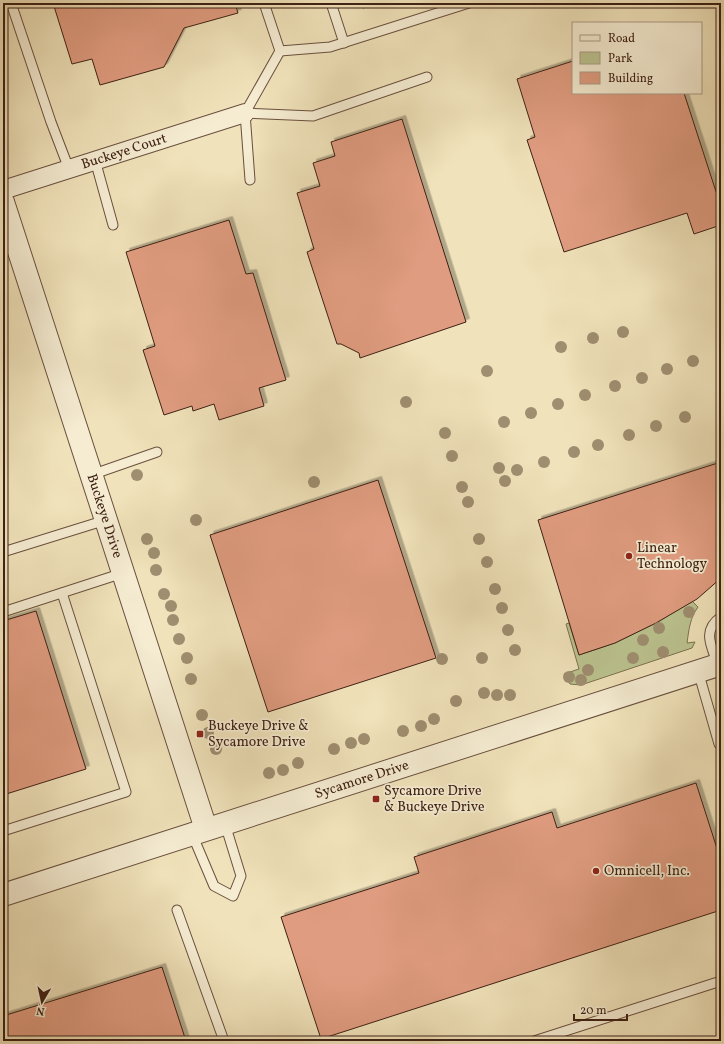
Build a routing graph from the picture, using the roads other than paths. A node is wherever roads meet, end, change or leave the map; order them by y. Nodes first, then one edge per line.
1 (11, 3) edge
2 (264, 3) edge
3 (331, 3) edge
4 (469, 3) edge
5 (344, 43) junction
6 (280, 51) junction
7 (427, 77) dead end
8 (245, 112) junction
9 (95, 160) junction
10 (69, 169) junction
11 (250, 180) dead end
12 (3, 190) edge
13 (3, 202) edge
14 (113, 225) dead end
15 (8, 234) edge
16 (157, 452) dead end
17 (91, 475) junction
18 (106, 520) junction
19 (3, 552) edge
20 (123, 572) junction
21 (62, 593) junction
22 (3, 612) edge
23 (721, 617) edge
24 (712, 667) edge
25 (720, 744) dead end
26 (208, 829) junction
27 (3, 832) edge
28 (3, 895) edge
29 (178, 910) dead end
30 (721, 981) edge
31 (224, 1041) edge
32 (534, 1041) edge

1 - 10 lane
2 - 6 lane
3 - 5 lane
4 - 5 lane
5 - 6 lane
6 - 8 lane
7 - 8 lane
8 - 9 street, Buckeye Court
8 - 11 lane
9 - 10 street, Buckeye Court
9 - 14 lane
10 - 12 street, Buckeye Court
13 - 15 street, Buckeye Drive
15 - 17 street, Buckeye Drive
16 - 17 lane
17 - 18 street, Buckeye Drive
18 - 19 lane
18 - 20 street, Buckeye Drive
20 - 21 lane
20 - 26 street, Buckeye Drive
21 - 22 lane
21 - 27 lane
23 - 24 lane
24 - 25 lane
24 - 26 street, Sycamore Drive
26 - 26 lane
26 - 28 street, Sycamore Drive
29 - 31 lane
30 - 32 lane

